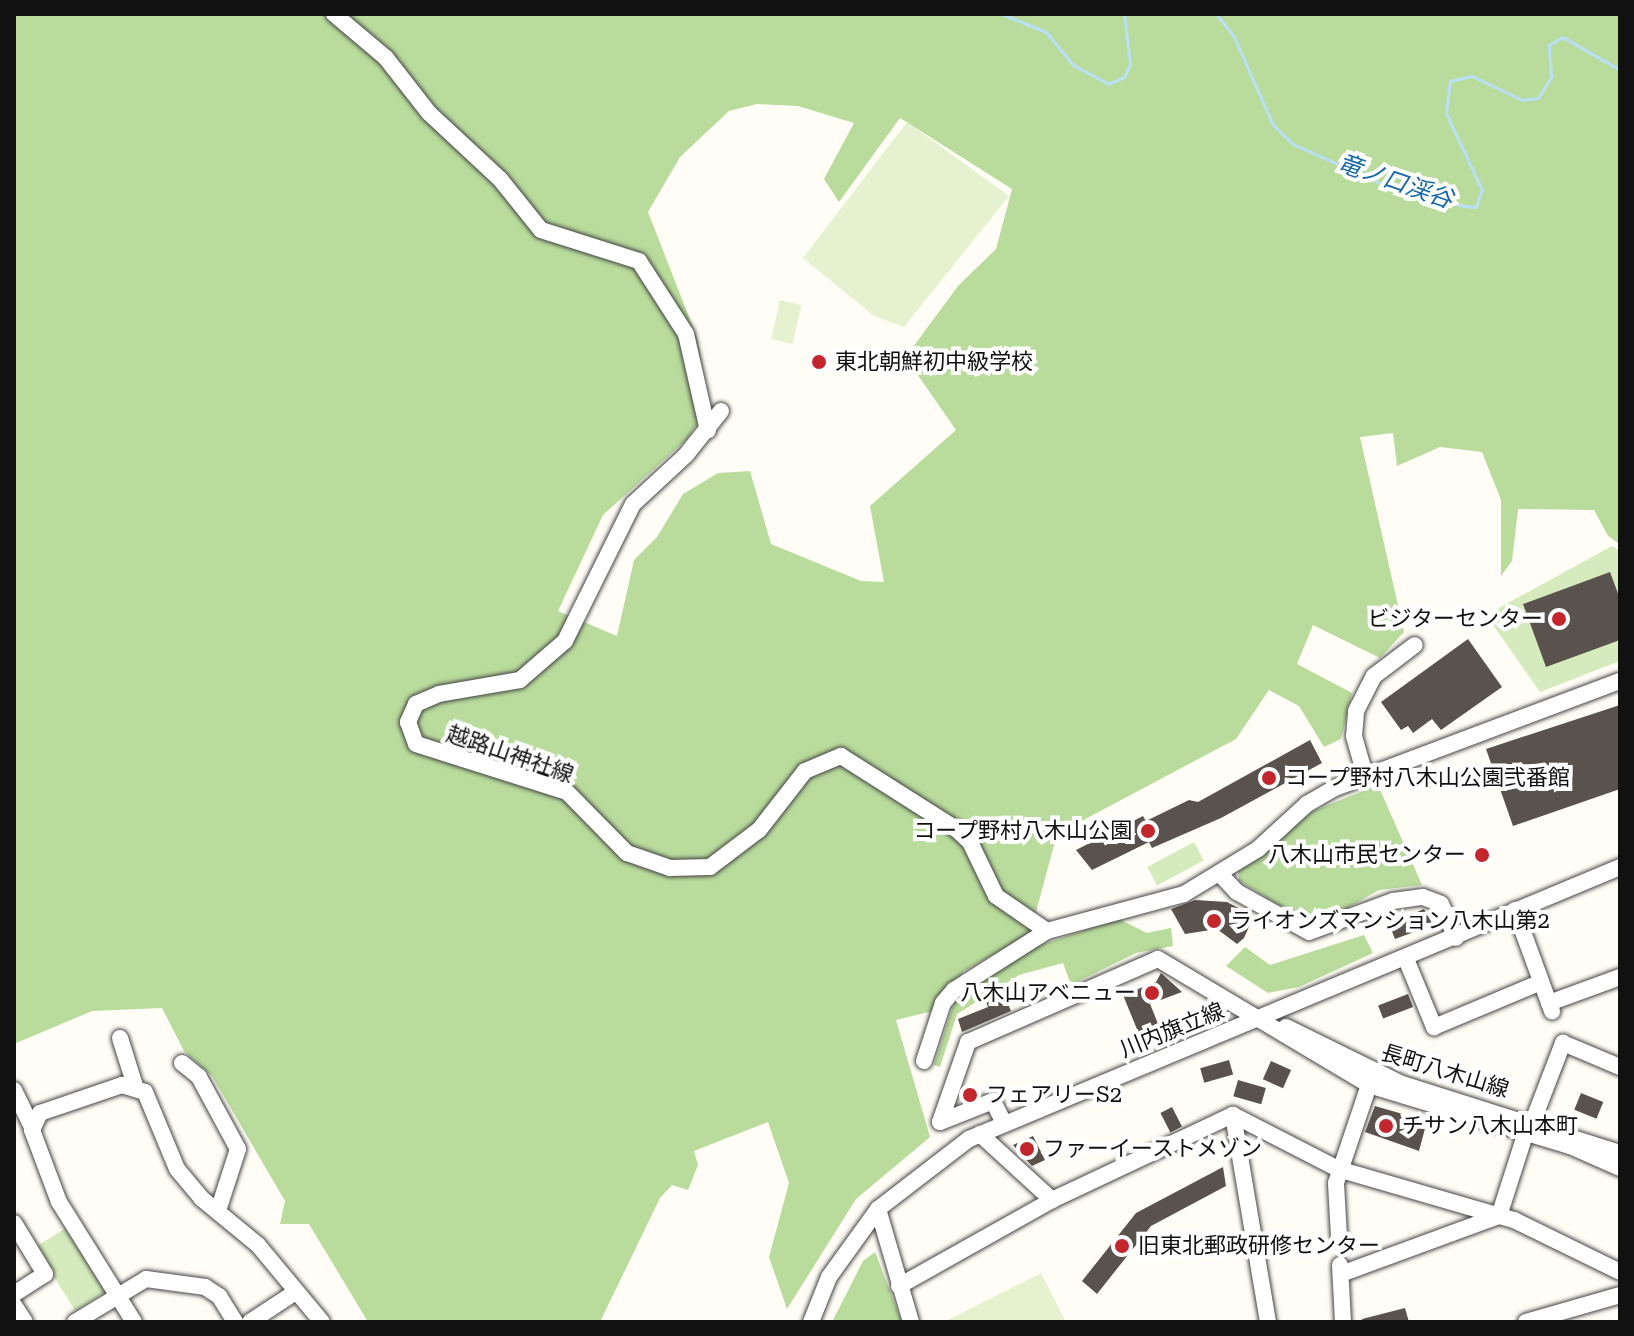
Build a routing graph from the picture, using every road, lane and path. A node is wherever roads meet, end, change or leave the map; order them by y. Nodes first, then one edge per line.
1 (334, 14) edge
2 (721, 411) dead end
3 (708, 431) junction
4 (1415, 645) dead end
5 (1620, 681) edge
6 (1365, 775) junction
7 (1620, 867) edge
8 (1220, 874) junction
9 (1515, 910) junction
10 (1047, 931) junction
11 (1456, 938) junction
12 (1406, 959) junction
13 (1620, 977) edge
14 (1541, 982) junction
15 (1262, 1017) junction
16 (120, 1038) dead end
17 (924, 1061) dead end
18 (182, 1063) dead end
19 (1620, 1067) edge
20 (1369, 1085) junction
21 (135, 1086) junction
22 (14, 1090) edge
23 (1233, 1115) junction
24 (1004, 1123) junction
25 (32, 1127) junction
26 (1530, 1127) junction
27 (980, 1134) junction
28 (1620, 1153) edge
29 (1620, 1168) edge
30 (1338, 1169) junction
31 (1052, 1200) junction
32 (878, 1209) junction
33 (218, 1211) junction
34 (1499, 1216) junction
35 (14, 1223) edge
36 (1339, 1237) dead end
37 (1620, 1272) edge
38 (899, 1286) junction
39 (294, 1293) junction
40 (14, 1294) edge
41 (1620, 1295) edge
42 (117, 1296) junction
43 (14, 1305) edge
44 (25, 1322) edge
45 (75, 1322) edge
46 (134, 1322) edge
47 (235, 1322) edge
48 (250, 1322) edge
49 (322, 1322) edge
50 (811, 1322) edge
51 (911, 1322) edge
52 (1268, 1322) edge
53 (1343, 1322) edge
54 (1526, 1322) edge

1 - 3 street
2 - 3 street, 越路山神社線
3 - 10 street, 越路山神社線
4 - 6 street
5 - 6 street
6 - 8 street
7 - 9 street, 川内旗立線
8 - 10 street
8 - 11 street
9 - 11 street, 川内旗立線
9 - 14 street
10 - 17 street
11 - 12 street, 川内旗立線
12 - 14 street
12 - 15 street, 川内旗立線
13 - 14 street
15 - 20 street
15 - 24 street, 川内旗立線
15 - 24 street
15 - 26 street, 長町八木山線
16 - 21 street
18 - 33 street
19 - 26 street
20 - 26 street
20 - 30 street
21 - 25 street
21 - 33 street
22 - 25 street
23 - 30 street
23 - 31 street
23 - 52 street
24 - 27 street, 川内旗立線
25 - 42 street
26 - 28 street, 長町八木山線
26 - 29 street
26 - 34 street
27 - 31 street
27 - 32 street, 川内旗立線
30 - 34 street
30 - 36 street
31 - 38 street
32 - 38 street
32 - 50 street, 川内旗立線
33 - 39 street
34 - 37 street
34 - 53 street
35 - 40 street
38 - 51 street
39 - 48 street
39 - 49 street
41 - 54 street
42 - 45 street
42 - 46 street
42 - 47 street
43 - 44 street

